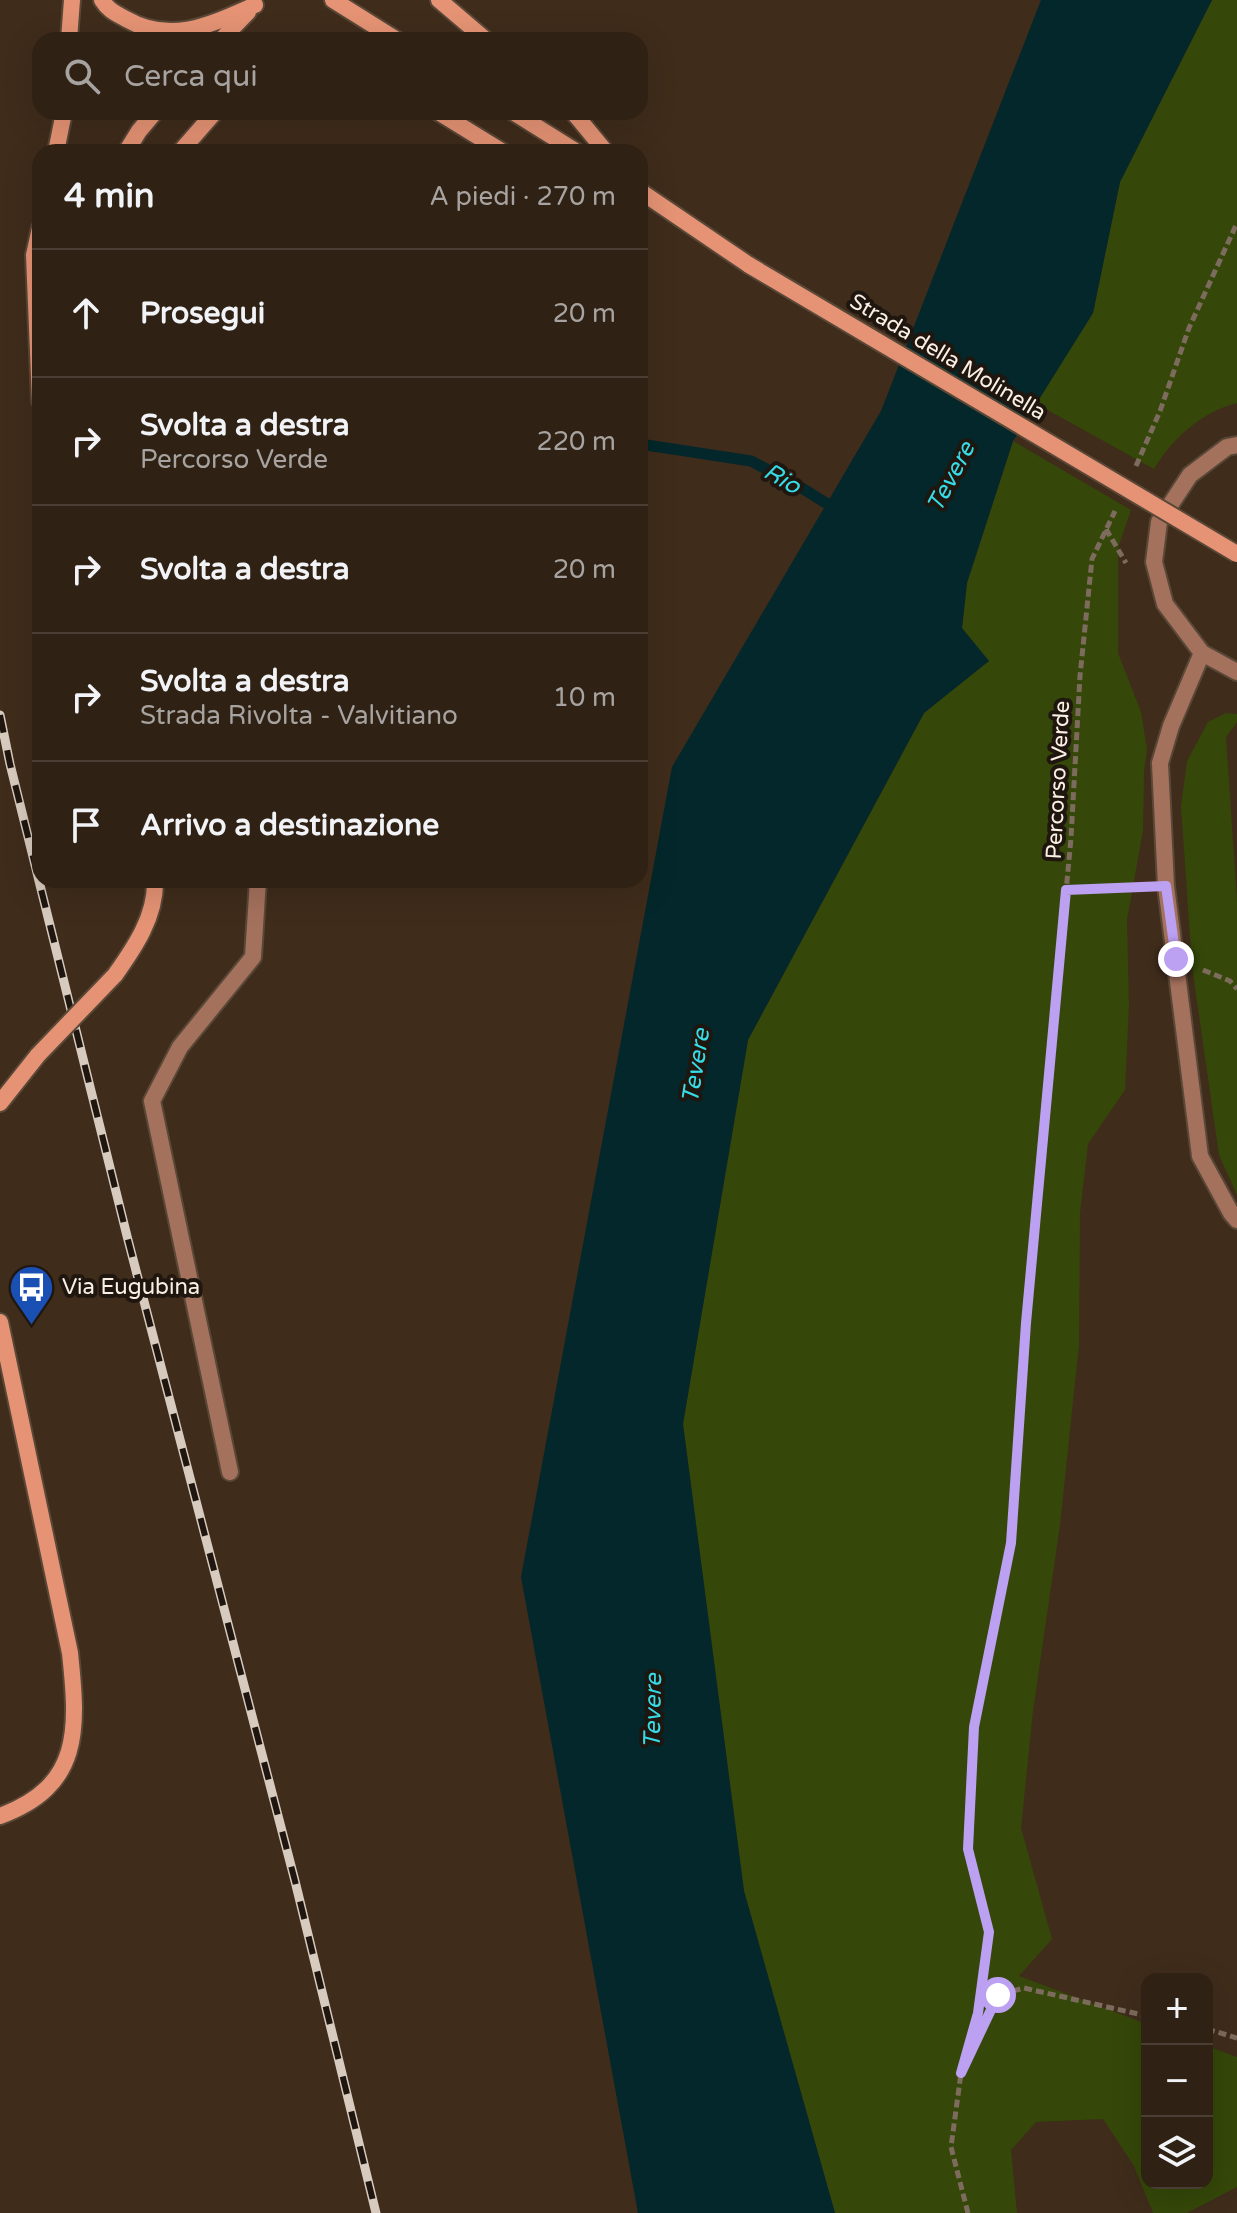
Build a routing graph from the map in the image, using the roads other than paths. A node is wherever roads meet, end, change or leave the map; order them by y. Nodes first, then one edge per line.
1 (72, 0) edge
2 (102, 0) edge
3 (333, 0) edge
4 (439, 0) edge
5 (258, 2) edge
6 (70, 32) edge
7 (229, 32) edge
8 (384, 32) edge
9 (477, 32) edge
10 (62, 120) edge
11 (148, 120) edge
12 (208, 120) edge
13 (451, 120) edge
14 (526, 120) edge
15 (580, 120) edge
16 (58, 144) edge
17 (131, 144) edge
18 (187, 144) edge
19 (490, 144) edge
20 (564, 144) edge
21 (599, 144) edge
22 (648, 196) edge
23 (1237, 445) edge
24 (1237, 554) edge
25 (1202, 653) junction
26 (1237, 672) edge
27 (154, 888) edge
28 (257, 888) edge
29 (0, 1103) edge
30 (1237, 1220) edge
31 (0, 1322) edge
32 (230, 1472) dead end
33 (0, 1816) edge

1 - 6 street
2 - 5 street
3 - 8 street
4 - 9 street
5 - 7 street
10 - 16 street
11 - 17 street
12 - 18 street
13 - 19 street
14 - 20 street
15 - 21 street
22 - 24 street, Strada della Molinella, bridge
23 - 25 street
25 - 26 street
25 - 30 street
27 - 29 street, bridge
28 - 32 street
31 - 33 street

